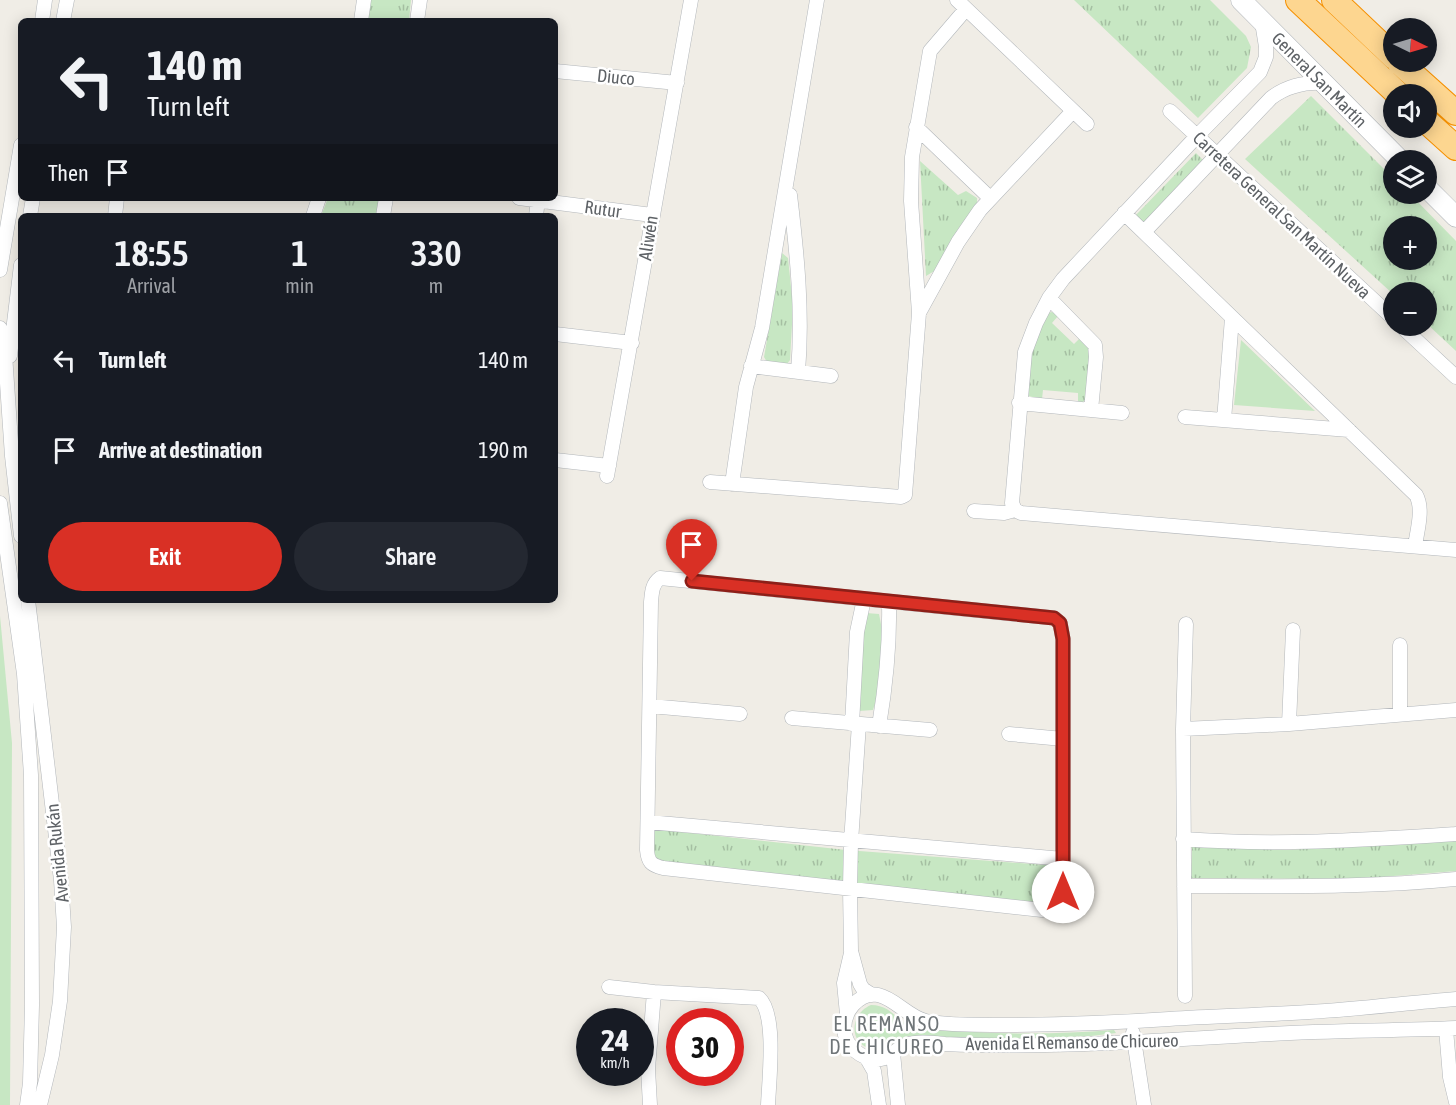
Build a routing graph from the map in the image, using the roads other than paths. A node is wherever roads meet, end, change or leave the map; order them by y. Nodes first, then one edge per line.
1 (45, 0) edge
2 (67, 0) edge
3 (364, 0) edge
4 (420, 0) edge
5 (691, 0) edge
6 (817, 0) edge
7 (1241, 0) edge
8 (1298, 0) edge
9 (1334, 0) edge
10 (962, 4) edge
11 (42, 18) edge
12 (64, 18) edge
13 (361, 18) edge
14 (417, 18) edge
15 (1262, 20) junction
16 (1383, 47) edge
17 (558, 71) edge
18 (1410, 72) edge
19 (676, 83) junction
20 (1324, 83) junction
21 (1387, 84) edge
22 (1074, 111) junction
23 (1170, 111) dead end
24 (1456, 114) edge
25 (1087, 124) dead end
26 (916, 127) junction
27 (1437, 131) edge
28 (1197, 136) junction
29 (1456, 148) edge
30 (1390, 150) edge
31 (1218, 156) junction
32 (18, 163) edge
33 (788, 181) junction
34 (990, 198) junction
35 (1437, 198) edge
36 (546, 201) edge
37 (1124, 213) junction
38 (652, 215) junction
39 (1456, 217) edge
40 (1144, 232) junction
41 (0, 270) edge
42 (18, 290) edge
43 (1049, 298) junction
44 (1383, 309) edge
45 (919, 313) junction
46 (1232, 318) junction
47 (0, 328) edge
48 (558, 334) edge
49 (1412, 336) edge
50 (632, 343) junction
51 (751, 366) junction
52 (798, 372) junction
53 (831, 376) dead end
54 (1456, 377) edge
55 (7, 382) junction
56 (1020, 403) junction
57 (1092, 410) junction
58 (1122, 413) dead end
59 (1185, 417) dead end
60 (1224, 420) junction
61 (1349, 430) junction
62 (558, 461) edge
63 (710, 482) dead end
64 (732, 484) junction
65 (0, 504) edge
66 (18, 509) edge
67 (1015, 510) junction
68 (974, 511) dead end
69 (1415, 546) junction
70 (1456, 550) edge
71 (864, 599) junction
72 (889, 602) junction
73 (28, 603) edge
74 (1186, 624) dead end
75 (1293, 630) dead end
76 (1400, 645) dead end
77 (650, 706) junction
78 (1456, 710) edge
79 (740, 714) dead end
80 (1400, 714) junction
81 (792, 718) dead end
82 (856, 724) junction
83 (1289, 724) junction
84 (879, 726) junction
85 (1183, 729) junction
86 (930, 730) dead end
87 (1009, 734) dead end
88 (1063, 739) junction
89 (648, 822) junction
90 (1456, 834) edge
91 (1183, 838) junction
92 (851, 842) junction
93 (1063, 859) junction
94 (1456, 879) edge
95 (1184, 886) junction
96 (850, 888) junction
97 (851, 951) junction
98 (609, 987) dead end
99 (654, 992) junction
100 (872, 995) junction
101 (1185, 996) dead end
102 (1456, 999) edge
103 (1379, 1006) junction
104 (847, 1014) junction
105 (1131, 1022) junction
106 (1451, 1028) edge
107 (1377, 1031) junction
108 (1134, 1042) junction
109 (893, 1053) junction
110 (866, 1057) junction
111 (1453, 1077) edge
112 (1456, 1102) edge
113 (27, 1105) edge
114 (40, 1105) edge
115 (650, 1105) edge
116 (768, 1105) edge
117 (879, 1105) edge
118 (898, 1105) edge
119 (1144, 1105) edge

1 - 11 street
2 - 12 street
3 - 13 street
4 - 14 street
5 - 19 street, Aliwén
6 - 33 street
7 - 15 street, General San Martín
8 - 21 highway
9 - 16 highway
10 - 22 street
10 - 26 street
15 - 20 street, General San Martín
15 - 28 street
17 - 19 street, Diuco
18 - 24 highway
19 - 38 street, Aliwén
20 - 30 street, General San Martín
20 - 31 street
22 - 25 street
22 - 34 street
23 - 28 street, Carretera General San Martín Nueva
26 - 34 street
26 - 45 street
27 - 29 highway
28 - 31 street, Carretera General San Martín Nueva
28 - 37 street
31 - 40 street
31 - 44 street, Carretera General San Martín Nueva
32 - 41 street
33 - 51 street
33 - 52 street
34 - 45 street
35 - 39 street
36 - 38 street, Rutur
37 - 40 street
37 - 43 street
38 - 50 street, Aliwén
40 - 46 street
42 - 55 street
43 - 56 street
43 - 57 street
45 - 64 street
46 - 60 street
46 - 61 street
47 - 55 street
48 - 50 street
49 - 54 street
50 - 62 street, Aliwén
51 - 52 street
51 - 64 street
52 - 53 street
55 - 66 street
56 - 57 street
56 - 67 street
57 - 58 street
59 - 60 street
60 - 61 street
61 - 69 street
63 - 64 street
65 - 113 street
67 - 68 street
67 - 69 street
69 - 70 street
71 - 72 street
71 - 77 street
71 - 82 street
72 - 84 street
72 - 88 street
73 - 114 street, Avenida Rukán
74 - 85 street
75 - 83 street
76 - 80 street
77 - 79 street
77 - 89 street
78 - 80 street
80 - 83 street
81 - 82 street
82 - 84 street
82 - 92 street
83 - 85 street
84 - 86 street
85 - 91 street
87 - 88 street
88 - 93 street
89 - 92 street
89 - 96 street
90 - 91 street
91 - 95 street
92 - 93 street
92 - 96 street
93 - 96 street
94 - 95 street
95 - 101 street
96 - 97 street
97 - 100 street
97 - 104 street
98 - 99 street
99 - 115 street
99 - 116 street
100 - 104 street
100 - 105 street, Avenida El Remanso de Chicureo
102 - 103 street, Avenida El Remanso de Chicureo
103 - 105 street, Avenida El Remanso de Chicureo
103 - 107 street
104 - 110 street
105 - 108 street
106 - 107 street, Avenida El Remanso de Chicureo
106 - 111 street
107 - 108 street, Avenida El Remanso de Chicureo
108 - 109 street, Avenida El Remanso de Chicureo
108 - 119 street
109 - 110 street, Avenida El Remanso de Chicureo
109 - 118 street
110 - 117 street
111 - 112 street

